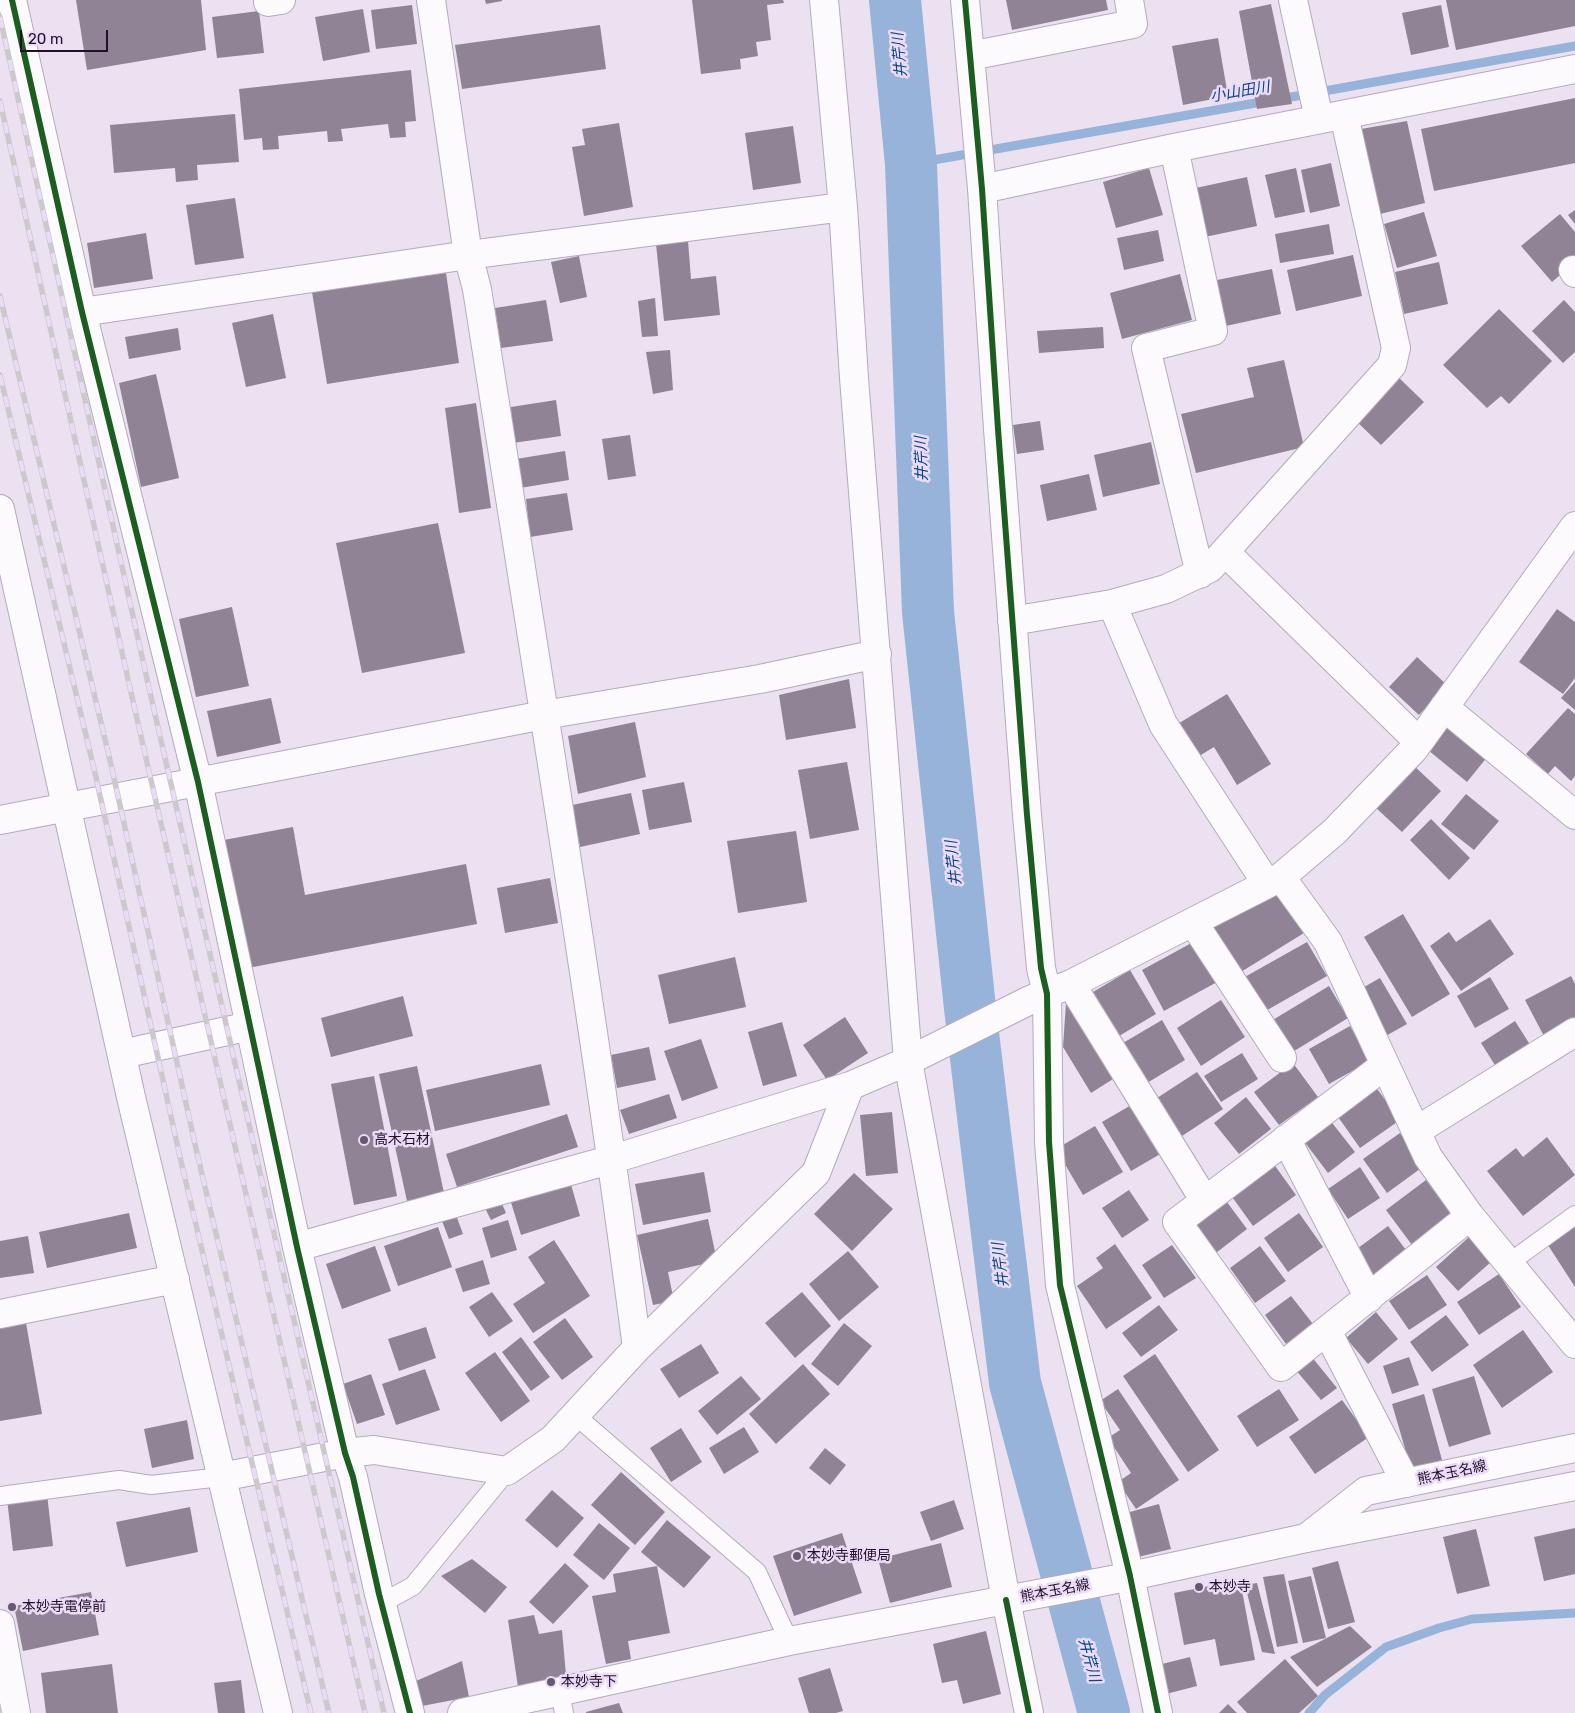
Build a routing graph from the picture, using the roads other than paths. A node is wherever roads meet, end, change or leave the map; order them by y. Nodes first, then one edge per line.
1 (12, 0) edge
2 (431, 0) edge
3 (824, 0) edge
4 (964, 0) edge
5 (1129, 0) edge
6 (1293, 0) edge
7 (970, 56) junction
8 (1575, 69) edge
9 (1331, 117) junction
10 (1174, 148) junction
11 (982, 189) junction
12 (843, 207) junction
13 (468, 255) junction
14 (82, 312) junction
15 (0, 509) edge
16 (1575, 526) edge
17 (1225, 552) junction
18 (1200, 574) junction
19 (1112, 604) junction
20 (1012, 621) junction
21 (876, 654) junction
22 (1444, 707) junction
23 (544, 715) junction
24 (1419, 742) junction
25 (198, 782) junction
26 (66, 806) junction
27 (1575, 815) edge
28 (0, 820) edge
29 (1274, 881) junction
30 (1193, 922) junction
31 (1049, 992) junction
32 (250, 1026) junction
33 (1575, 1032) edge
34 (122, 1054) junction
35 (917, 1057) junction
36 (1282, 1058) dead end
37 (1385, 1065) junction
38 (850, 1086) junction
39 (1416, 1131) junction
40 (1286, 1139) junction
41 (613, 1159) junction
42 (1205, 1201) junction
43 (1575, 1214) edge
44 (1470, 1216) junction
45 (297, 1247) junction
46 (1509, 1263) junction
47 (175, 1279) junction
48 (1369, 1298) junction
49 (0, 1314) edge
50 (1327, 1331) junction
51 (1575, 1344) edge
52 (637, 1348) junction
53 (574, 1415) junction
54 (1575, 1448) edge
55 (345, 1453) junction
56 (507, 1471) junction
57 (221, 1477) junction
58 (1406, 1483) junction
59 (1575, 1486) edge
60 (0, 1496) edge
61 (1306, 1538) junction
62 (1124, 1577) junction
63 (1016, 1598) junction
64 (382, 1603) junction
65 (0, 1624) edge
66 (789, 1642) junction
67 (562, 1702) edge
68 (16, 1713) edge
69 (278, 1713) edge
70 (410, 1713) edge
71 (462, 1713) edge
72 (1029, 1713) edge
73 (1158, 1713) edge

1 - 14 street
2 - 13 street
3 - 12 street
4 - 7 street
5 - 7 street
6 - 9 street
7 - 11 street
8 - 9 street
9 - 10 street
9 - 17 street
10 - 11 street
10 - 18 street
11 - 20 street
12 - 13 street
12 - 21 street
13 - 14 street
13 - 23 street
14 - 25 street
15 - 26 street
16 - 22 street
17 - 18 street
17 - 24 street
18 - 19 street
19 - 20 street
19 - 29 street
20 - 31 street
21 - 23 street
21 - 35 street
22 - 24 street
22 - 27 street
23 - 25 street
23 - 41 street
24 - 29 street
25 - 26 street
25 - 32 street
26 - 28 street
26 - 34 street
29 - 30 street
29 - 37 street
30 - 31 street
30 - 36 street
31 - 35 street
31 - 42 street
31 - 62 street
32 - 34 street
32 - 45 street
33 - 39 street
34 - 47 street
35 - 38 street
35 - 63 street
37 - 39 street
37 - 40 street
38 - 41 street
38 - 52 street
39 - 44 street
40 - 42 street
40 - 48 street
41 - 45 street
41 - 52 street
42 - 50 street
43 - 46 lane
44 - 46 street
44 - 48 street
45 - 55 street
46 - 51 street
47 - 49 street
47 - 57 street
48 - 50 street
50 - 58 street
52 - 53 street
53 - 56 street
53 - 66 lane
54 - 58 street, 熊本玉名線
55 - 56 street
55 - 57 street
55 - 64 street
56 - 64 lane
57 - 60 lane
57 - 69 street
58 - 61 street, 熊本玉名線
59 - 61 street
61 - 62 street, 熊本玉名線
62 - 63 street, 熊本玉名線
62 - 73 street
63 - 66 street, 熊本玉名線
63 - 72 street
64 - 70 street
65 - 68 street
66 - 67 street, 熊本玉名線
67 - 71 street, 熊本玉名線

